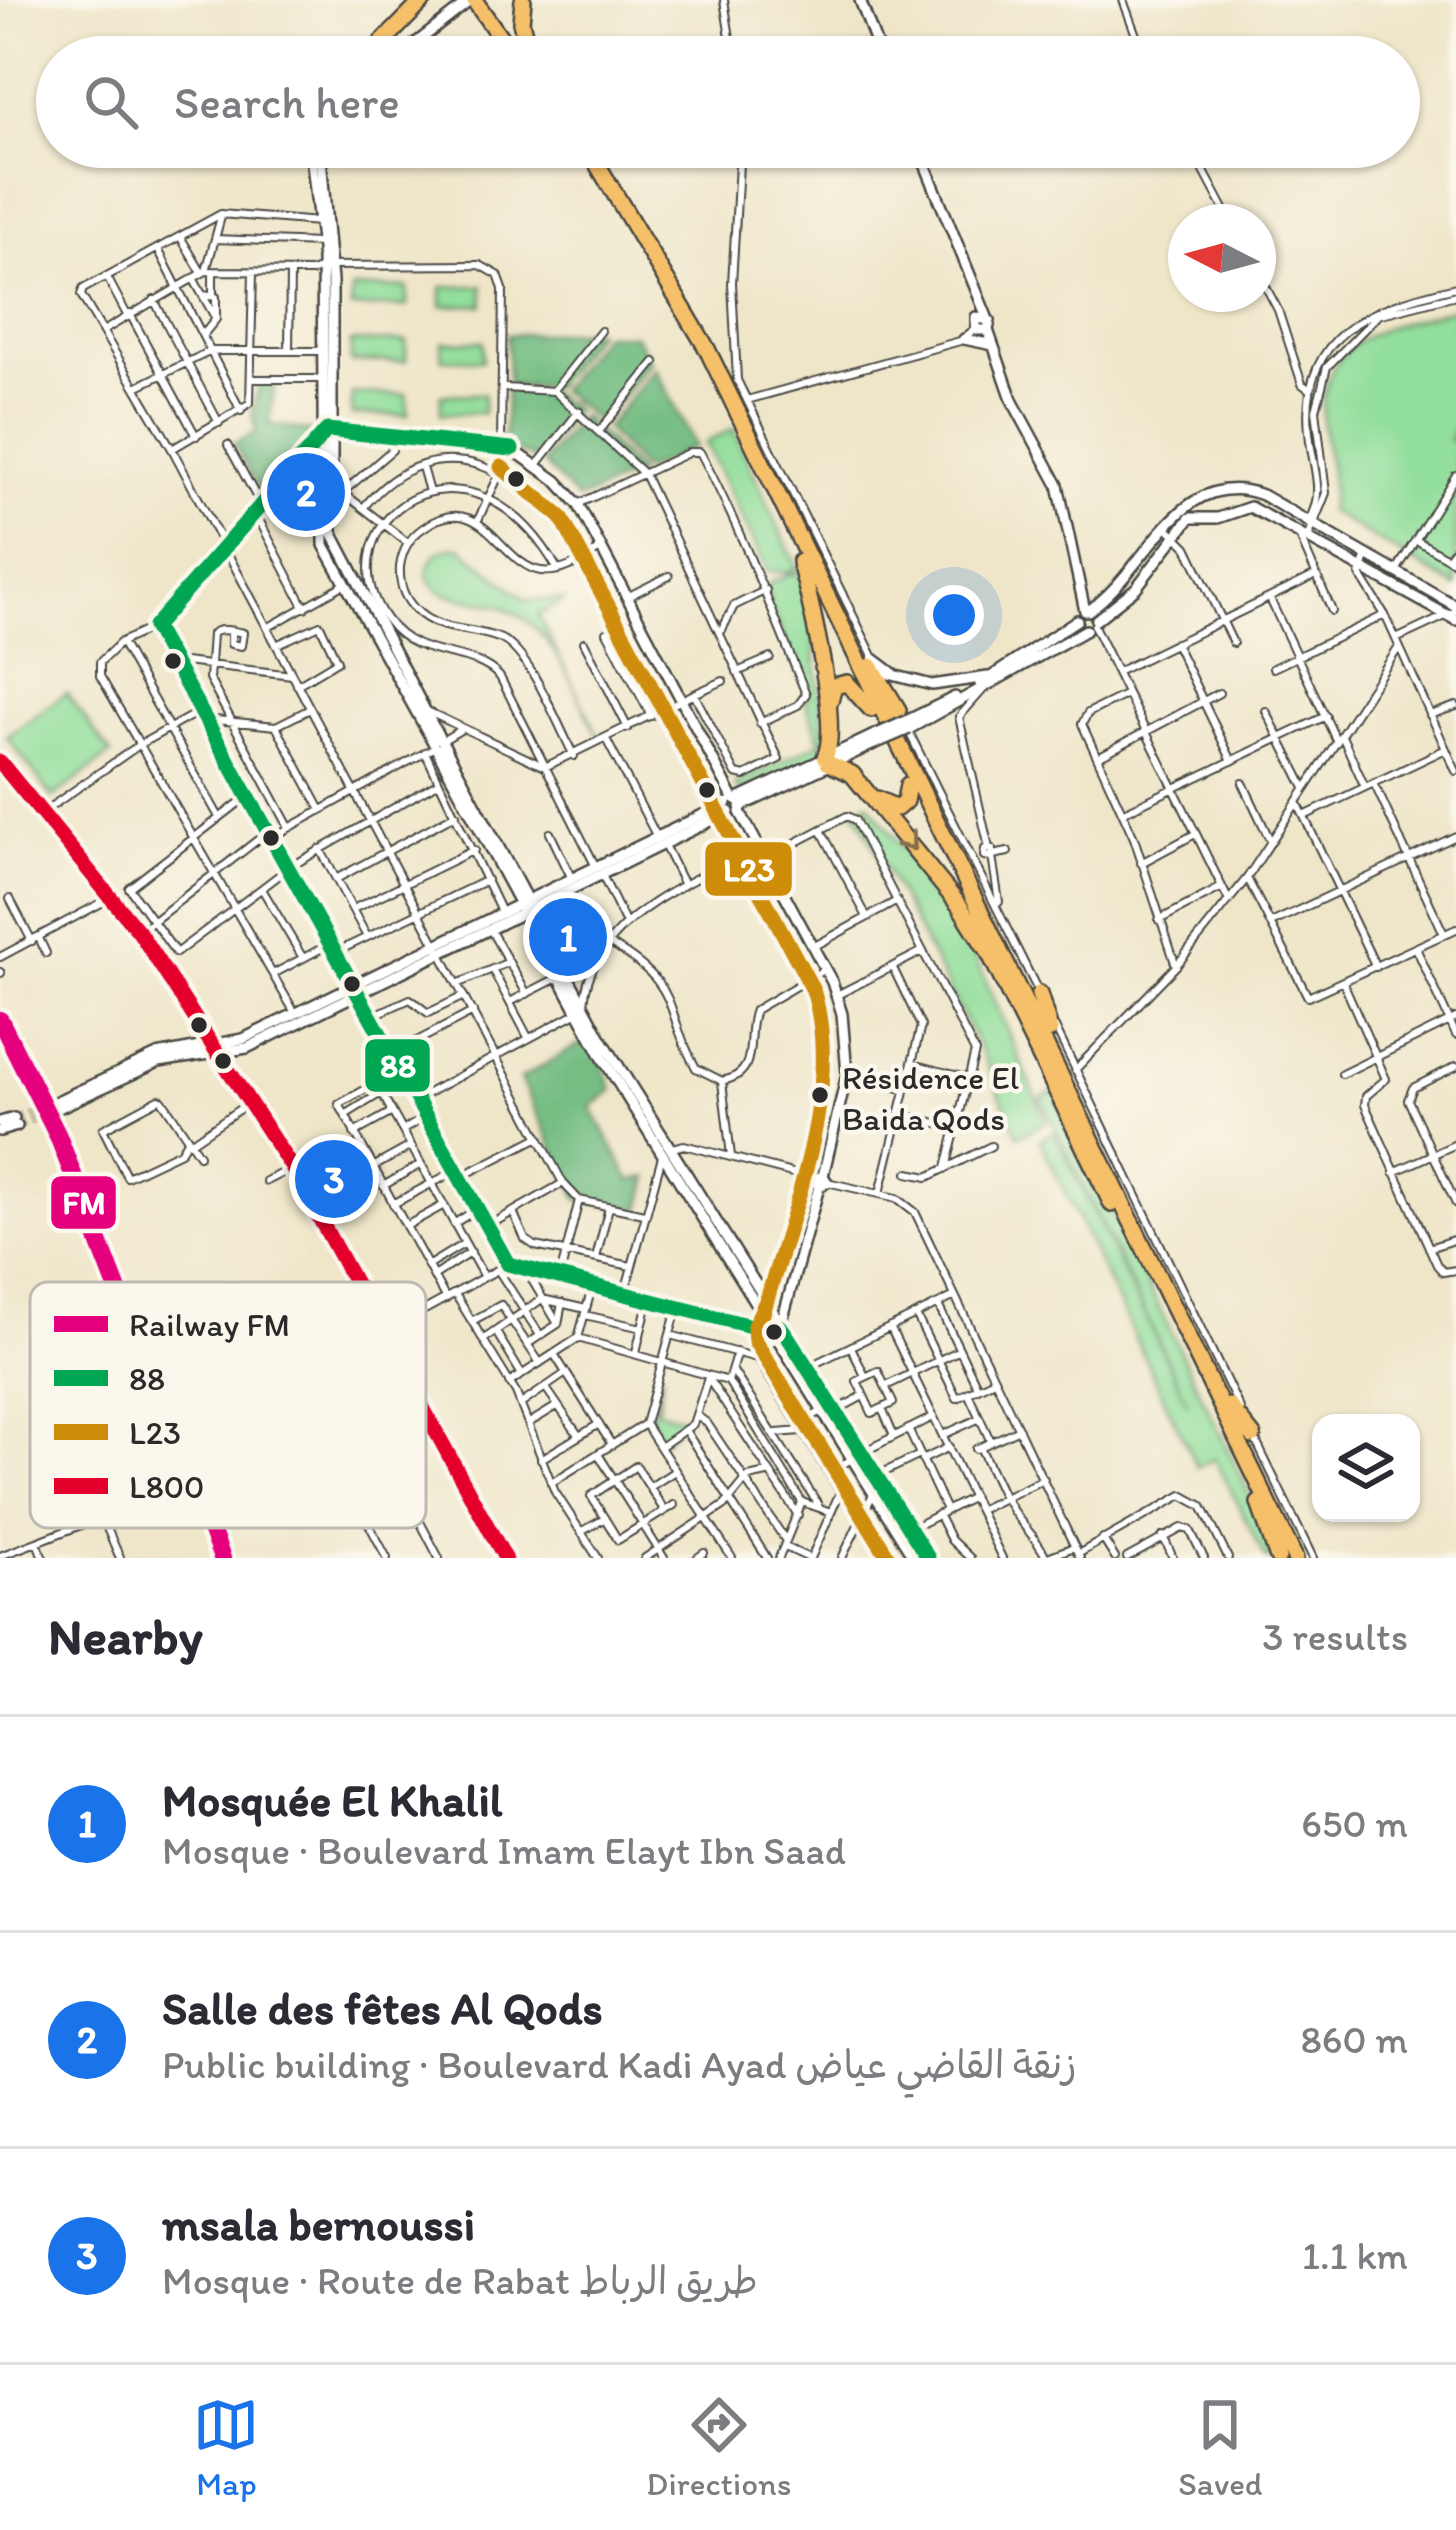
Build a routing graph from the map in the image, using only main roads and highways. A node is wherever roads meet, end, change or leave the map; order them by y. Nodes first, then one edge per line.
1 (424, 0) edge
2 (485, 0) edge
3 (524, 0) edge
4 (469, 2) edge
5 (389, 36) edge
6 (497, 36) edge
7 (512, 36) edge
8 (524, 36) edge
9 (590, 168) edge
10 (599, 168) edge
11 (800, 562) junction
12 (816, 573) junction
13 (871, 709) junction
14 (904, 720) road end
15 (0, 762) edge
16 (0, 776) edge
17 (908, 785) junction
18 (993, 961) junction
19 (1039, 994) road end
20 (213, 1051) junction
21 (1101, 1154) junction
22 (351, 1282) edge
23 (354, 1282) edge
24 (1186, 1336) junction
25 (426, 1415) edge
26 (426, 1428) edge
27 (1253, 1436) road end
28 (494, 1558) edge
29 (505, 1558) edge
30 (1281, 1558) edge
31 (1295, 1558) edge

1 - 5 highway
2 - 7 highway
3 - 8 highway
4 - 6 highway
9 - 11 highway
10 - 12 highway
11 - 13 highway
11 -> 18 highway
12 - 14 highway
12 - 21 highway
13 - 17 highway
13 - 17 highway
15 - 20 main road
16 - 20 main road
17 - 18 highway
18 - 30 highway
19 - 21 highway
20 - 22 main road
20 - 23 main road
21 - 24 highway
24 - 27 highway
24 - 31 highway
25 - 29 main road
26 - 28 main road

